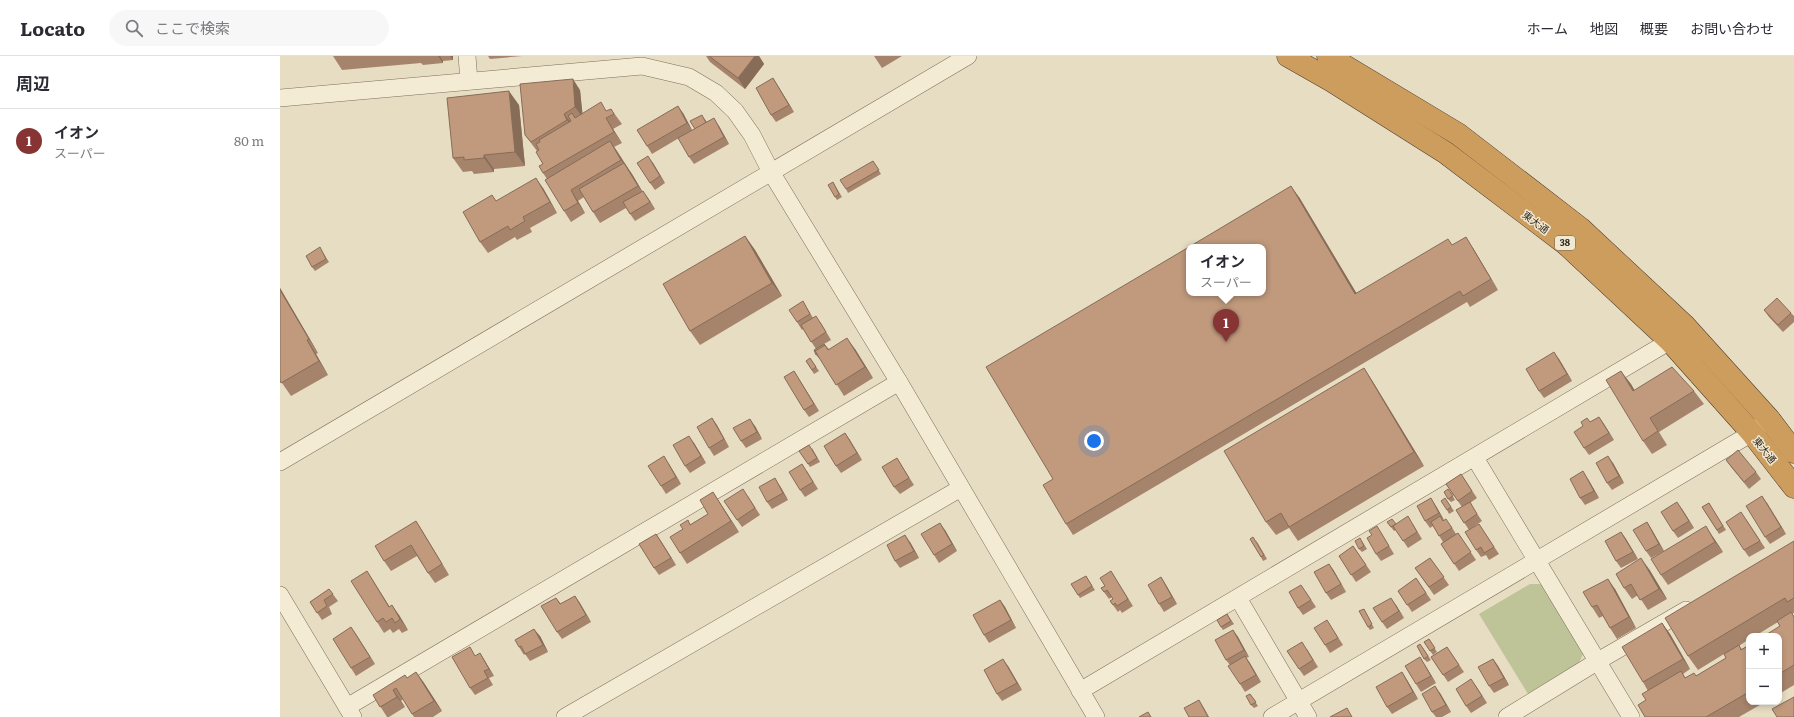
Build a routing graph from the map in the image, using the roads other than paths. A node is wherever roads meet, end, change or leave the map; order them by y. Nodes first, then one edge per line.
1 (467, 56) edge
2 (968, 56) edge
3 (1288, 56) edge
4 (1328, 56) edge
5 (469, 81) junction
6 (280, 98) edge
7 (771, 172) junction
8 (1678, 334) junction
9 (899, 382) junction
10 (1769, 419) junction
11 (1752, 433) junction
12 (1794, 452) edge
13 (1475, 458) junction
14 (280, 462) edge
15 (1794, 487) edge
16 (961, 488) junction
17 (1538, 560) junction
18 (1238, 598) junction
19 (1699, 602) edge
20 (282, 603) edge
21 (1598, 660) junction
22 (1080, 691) junction
23 (1298, 702) junction
24 (350, 712) edge
25 (565, 717) edge
26 (1096, 717) edge
27 (1272, 717) edge
28 (1308, 717) edge
29 (1506, 717) edge
30 (1631, 717) edge

1 - 5 street
2 - 7 street
3 - 8 highway, 東大通 / 38
4 - 8 highway, 東大通 / 38
5 - 6 street
5 - 7 street
7 - 9 street
7 - 14 street
8 - 10 highway, 東大通 / 38
8 - 11 highway, 東大通 / 38
8 - 13 street
9 - 16 street
9 - 24 street
10 - 11 street
10 - 12 highway, 東大通 / 38
11 - 15 highway, 東大通 / 38
11 - 17 street
13 - 17 street
13 - 18 street
16 - 22 street
16 - 25 street
17 - 21 street
17 - 23 street
18 - 22 street
18 - 23 street
19 - 21 street
20 - 24 street
21 - 29 street
21 - 30 street
22 - 26 street
23 - 27 street
23 - 28 street

